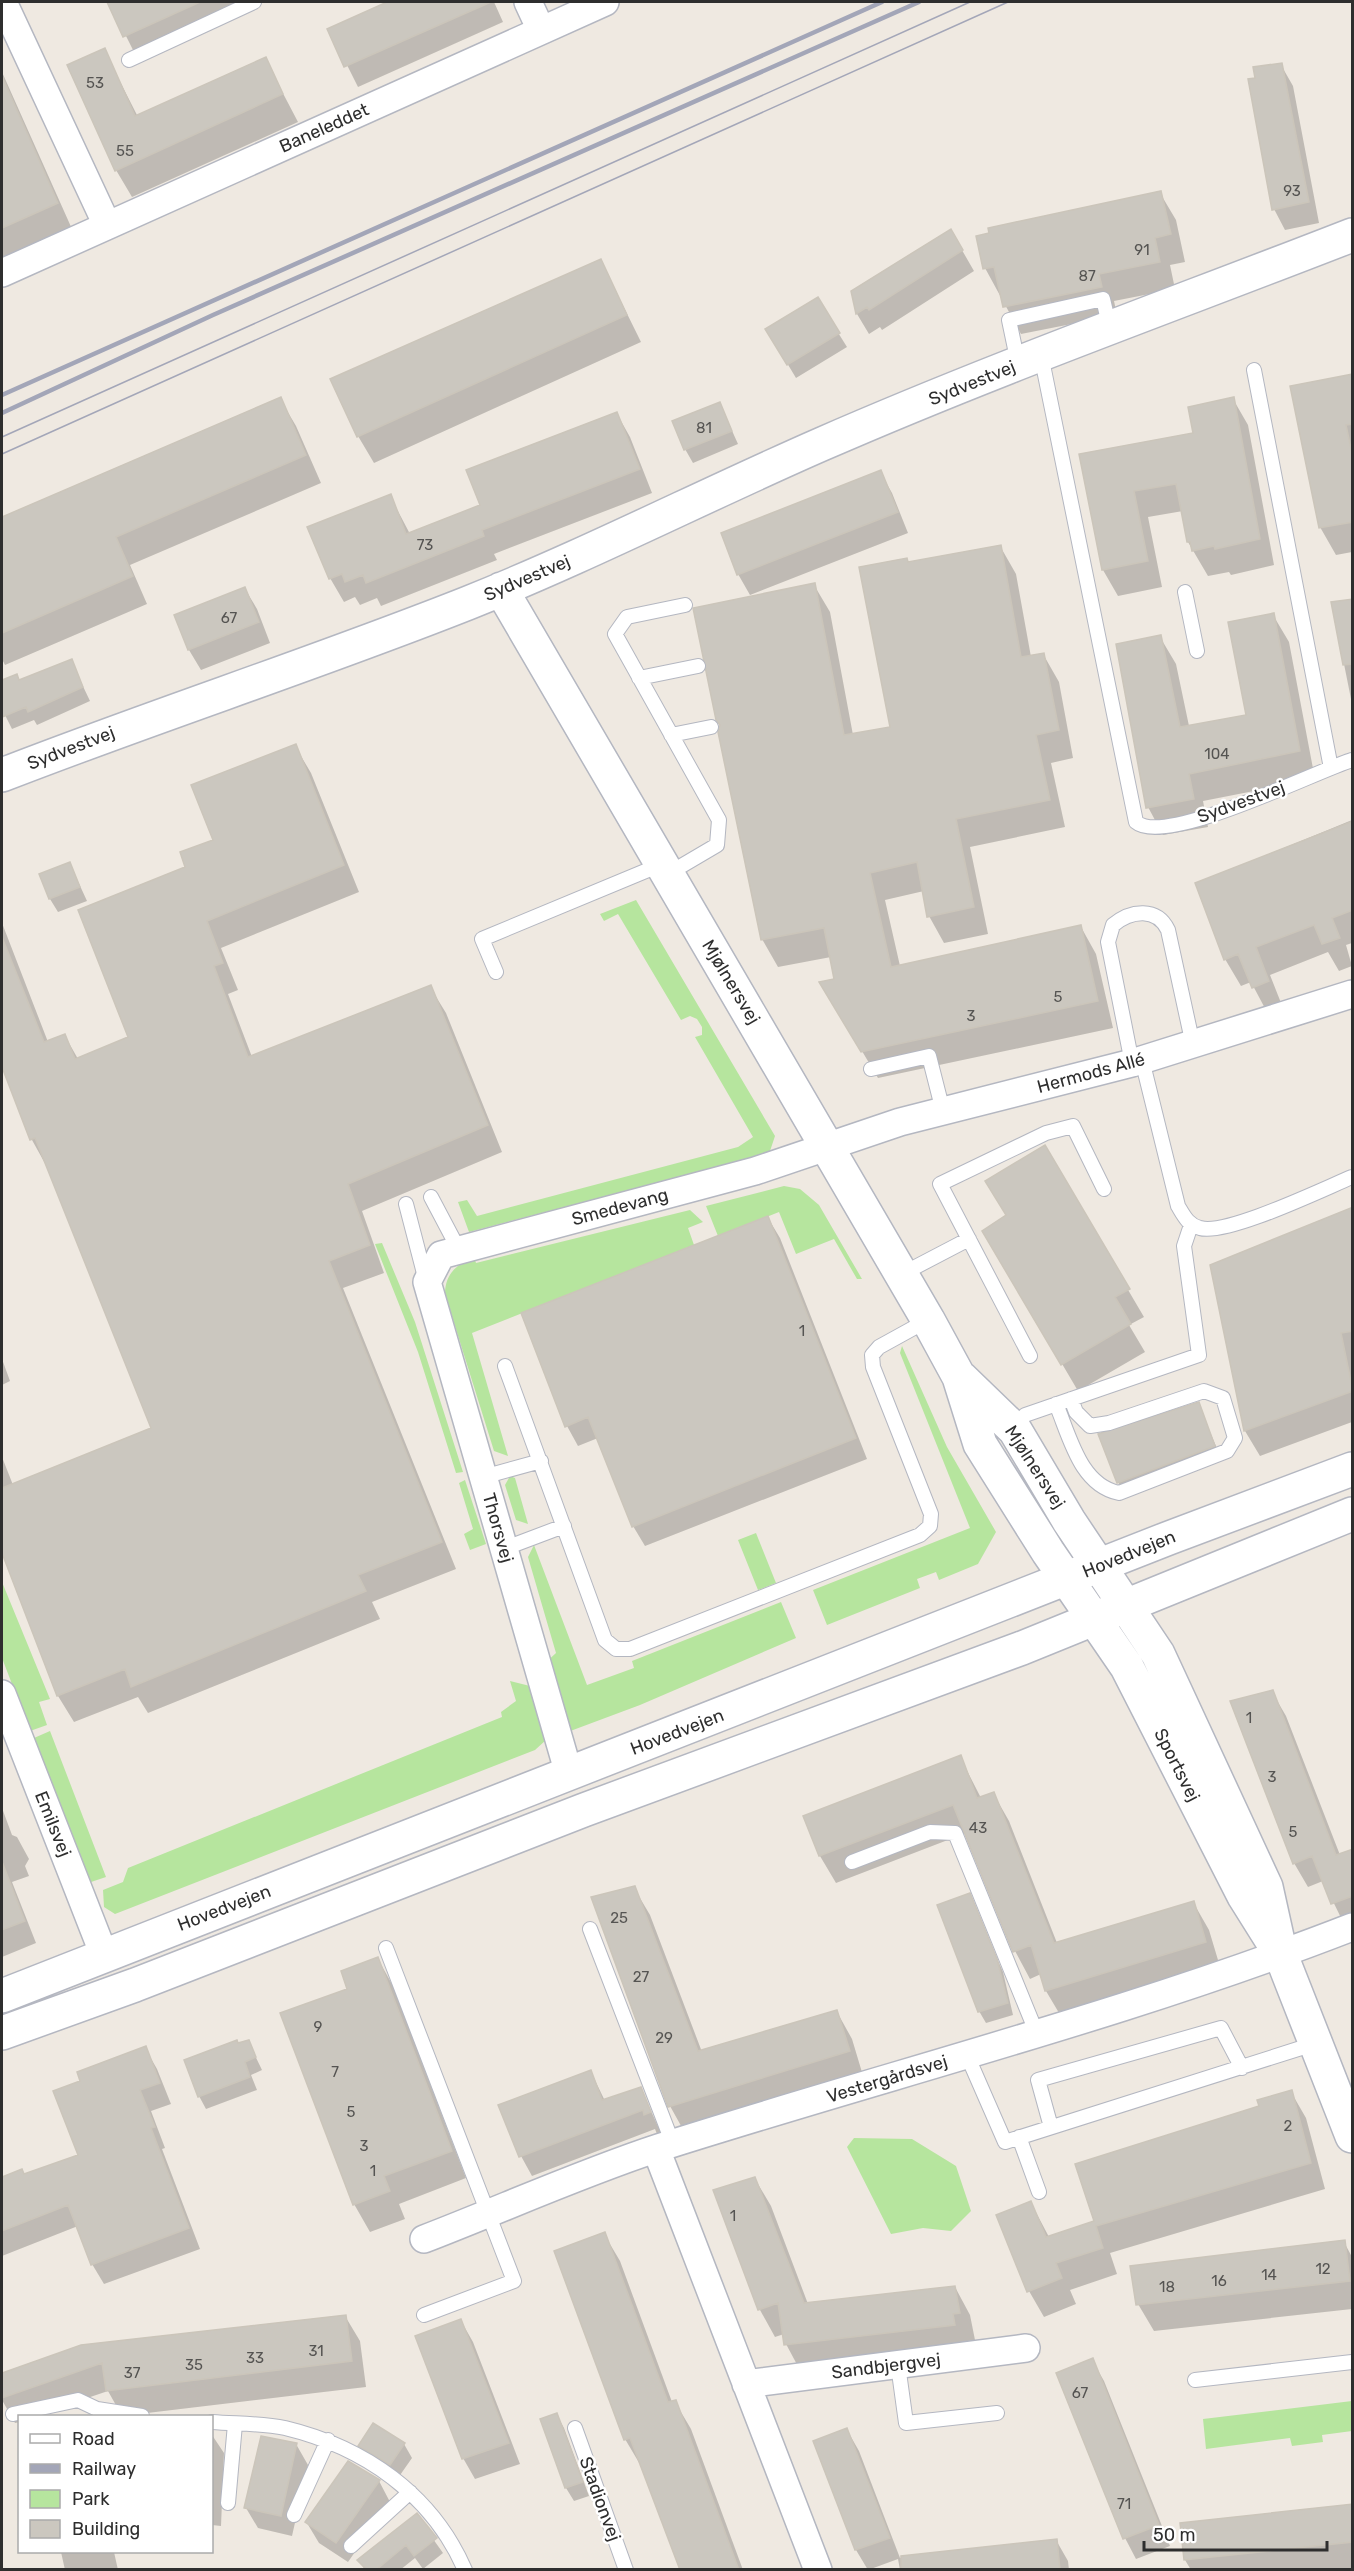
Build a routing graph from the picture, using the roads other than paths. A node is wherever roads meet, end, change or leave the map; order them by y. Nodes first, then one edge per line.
1 (3, 2) edge
2 (254, 2) edge
3 (528, 2) edge
4 (605, 2) edge
5 (541, 30) junction
6 (129, 60) dead end
7 (108, 225) junction
8 (1353, 235) edge
9 (2, 273) edge
10 (1110, 329) junction
11 (1030, 360) junction
12 (1254, 370) dead end
13 (501, 589) junction
14 (1185, 592) dead end
15 (686, 605) dead end
16 (1197, 651) dead end
17 (698, 666) dead end
18 (639, 678) junction
19 (711, 727) dead end
20 (671, 735) junction
21 (1353, 760) edge
22 (1331, 768) junction
23 (2, 775) edge
24 (663, 870) junction
25 (496, 972) dead end
26 (1353, 994) edge
27 (1192, 1045) junction
28 (1137, 1062) junction
29 (871, 1069) dead end
30 (943, 1111) junction
31 (828, 1145) junction
32 (1353, 1177) edge
33 (1104, 1189) dead end
34 (430, 1197) dead end
35 (406, 1204) dead end
36 (1191, 1225) junction
37 (969, 1239) junction
38 (459, 1250) junction
39 (902, 1274) junction
40 (427, 1282) junction
41 (928, 1320) junction
42 (1030, 1356) dead end
43 (505, 1366) dead end
44 (959, 1377) junction
45 (1071, 1399) junction
46 (1056, 1404) junction
47 (1015, 1430) junction
48 (541, 1461) junction
49 (1353, 1469) edge
50 (483, 1477) junction
51 (1353, 1514) edge
52 (564, 1526) junction
53 (504, 1549) junction
54 (1099, 1567) junction
55 (1067, 1579) junction
56 (1125, 1606) junction
57 (1094, 1618) junction
58 (2, 1694) edge
59 (569, 1774) junction
60 (852, 1862) dead end
61 (1353, 1927) edge
62 (590, 1929) dead end
63 (386, 1948) dead end
64 (104, 1955) junction
65 (1281, 1955) junction
66 (2, 1995) edge
67 (2, 2033) edge
68 (1037, 2034) junction
69 (1317, 2043) junction
70 (967, 2055) junction
71 (1242, 2068) junction
72 (1051, 2127) junction
73 (1353, 2136) edge
74 (1019, 2138) junction
75 (664, 2146) junction
76 (1039, 2192) dead end
77 (488, 2214) junction
78 (424, 2239) dead end
79 (424, 2315) dead end
80 (1026, 2348) dead end
81 (1353, 2362) edge
82 (898, 2365) junction
83 (1196, 2380) dead end
84 (746, 2384) junction
85 (997, 2413) dead end
86 (14, 2414) dead end
87 (136, 2415) edge
88 (213, 2422) edge
89 (235, 2424) junction
90 (575, 2428) dead end
91 (328, 2440) junction
92 (410, 2492) junction
93 (228, 2503) dead end
94 (294, 2515) dead end
95 (351, 2546) dead end
96 (465, 2570) edge
97 (626, 2570) edge
98 (818, 2570) edge

1 - 7 street
2 - 6 lane
3 - 5 street
4 - 5 street, Baneleddet
5 - 7 street, Baneleddet
7 - 9 street, Baneleddet
8 - 10 street, Sydvestvej
10 - 11 street, Sydvestvej
10 - 11 lane
11 - 13 street, Sydvestvej
11 - 22 lane, Sydvestvej
12 - 22 lane
13 - 23 street, Sydvestvej
13 - 24 street, Mjølnersvej
14 - 16 lane
15 - 18 lane
17 - 18 lane
18 - 20 lane
19 - 20 lane
20 - 24 lane
21 - 22 lane, Sydvestvej
24 - 25 lane
24 - 31 street, Mjølnersvej
26 - 27 street, Hermods Allé
27 - 28 street, Hermods Allé
27 - 28 lane
28 - 30 street, Hermods Allé
28 - 36 lane
29 - 30 lane
30 - 31 street, Hermods Allé
31 - 38 street, Smedevang
31 - 39 street, Mjølnersvej
32 - 36 lane
33 - 37 lane
34 - 38 lane
35 - 40 lane
36 - 45 lane
37 - 39 lane
37 - 42 lane
38 - 40 street, Smedevang
39 - 41 street, Mjølnersvej
40 - 50 street, Thorsvej
41 - 44 street, Mjølnersvej
41 - 52 lane
43 - 48 lane
44 - 47 street, Mjølnersvej
44 - 55 street, Mjølnersvej
45 - 46 lane
45 - 46 lane
46 - 47 lane
47 - 54 street, Mjølnersvej
48 - 50 lane
48 - 52 lane
49 - 54 street, Hovedvejen
50 - 53 street, Thorsvej
51 - 56 street
52 - 53 lane
53 - 59 street, Thorsvej
54 - 55 street, Hovedvejen
54 - 56 street, Sportsvej
55 - 57 street, Sportsvej
55 - 59 street, Hovedvejen
56 - 57 street
56 - 65 street, Sportsvej
57 - 65 street, Sportsvej
57 - 67 street
58 - 64 street, Emilsvej
59 - 64 street, Hovedvejen
60 - 68 lane
61 - 65 street, Vestergårdsvej
62 - 75 lane
63 - 77 lane
64 - 66 street, Hovedvejen
65 - 68 street, Vestergårdsvej
65 - 69 street, Sportsvej
68 - 70 street, Vestergårdsvej
69 - 71 lane
69 - 73 street, Sportsvej
70 - 74 lane
70 - 75 street, Vestergårdsvej
71 - 72 lane
71 - 72 lane
72 - 74 lane
74 - 76 lane
75 - 77 street, Vestergårdsvej
75 - 84 street
77 - 78 street, Vestergårdsvej
77 - 79 lane
80 - 82 street, Sandbjergvej
81 - 83 lane
82 - 84 street, Sandbjergvej
82 - 85 lane
84 - 98 street
86 - 87 lane
88 - 89 lane
89 - 91 lane
89 - 93 lane
90 - 97 lane, Stadionvej
91 - 92 lane
91 - 94 lane
92 - 95 lane
92 - 96 lane

